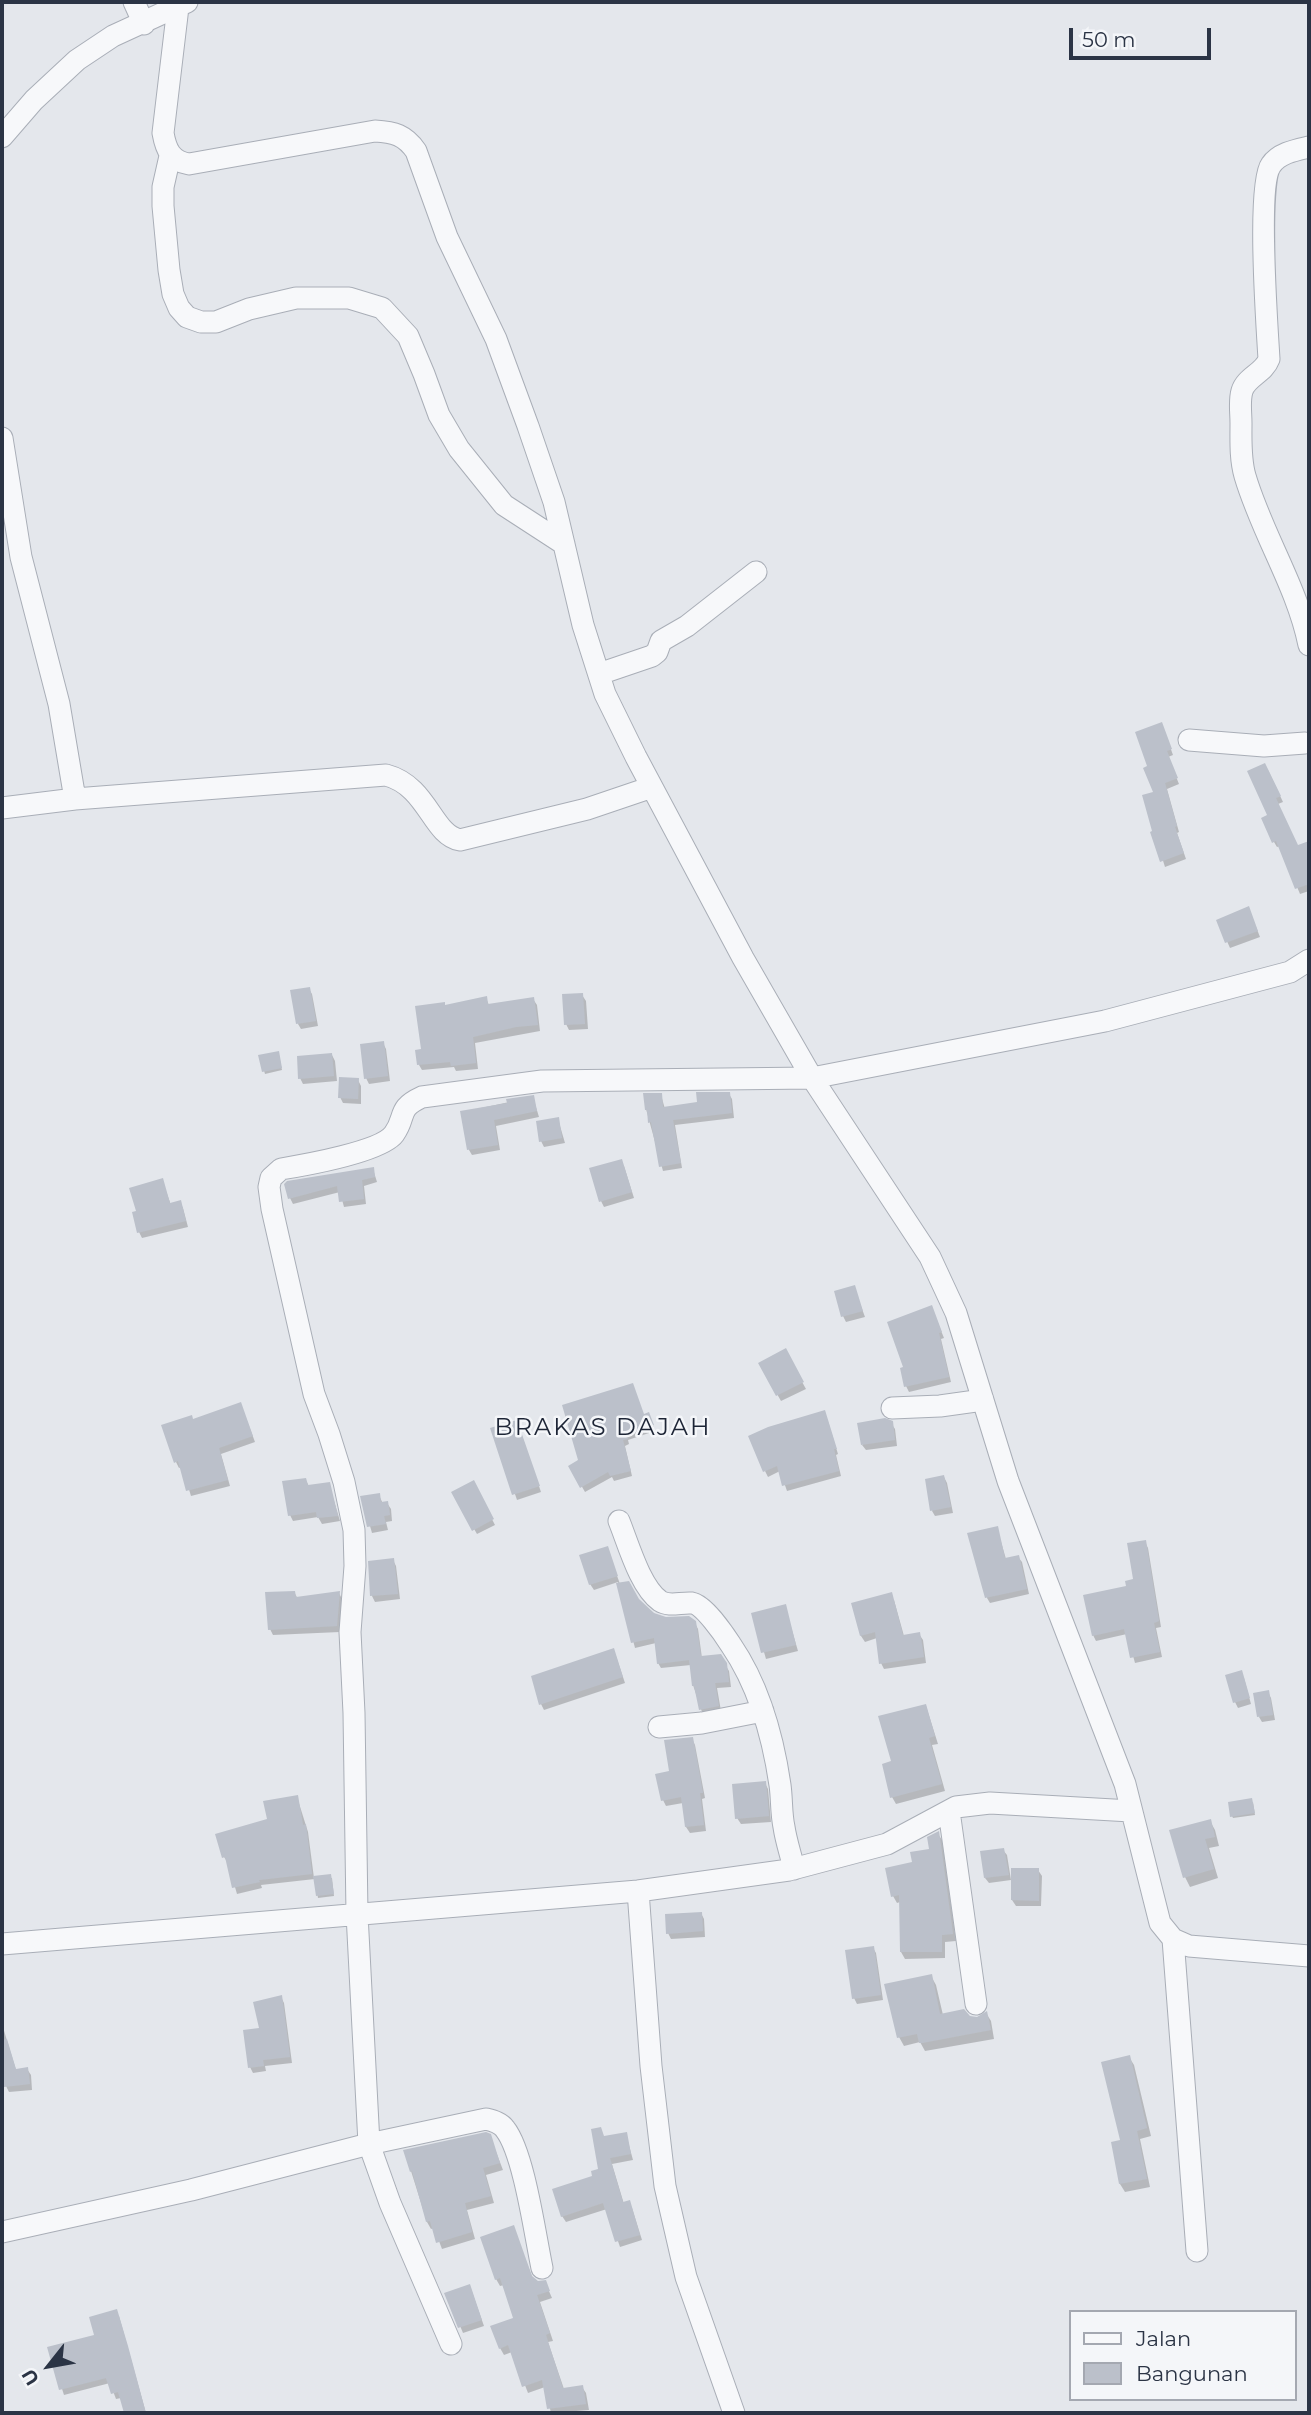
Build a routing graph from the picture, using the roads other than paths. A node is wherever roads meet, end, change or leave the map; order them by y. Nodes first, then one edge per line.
1 (134, 2) edge
2 (183, 5) edge
3 (144, 24) junction
4 (2, 136) edge
5 (1309, 147) edge
6 (170, 156) junction
7 (2, 438) edge
8 (564, 544) junction
9 (755, 572) dead end
10 (1309, 645) edge
11 (599, 674) junction
12 (1189, 740) dead end
13 (1308, 746) edge
14 (652, 787) junction
15 (75, 799) junction
16 (2, 808) edge
17 (1309, 960) edge
18 (812, 1078) junction
19 (983, 1400) junction
20 (892, 1408) dead end
21 (619, 1521) dead end
22 (763, 1711) junction
23 (659, 1727) dead end
24 (949, 1811) junction
25 (1131, 1811) junction
26 (794, 1869) junction
27 (638, 1891) junction
28 (357, 1914) junction
29 (1173, 1939) junction
30 (2, 1944) edge
31 (1309, 1956) edge
32 (976, 2004) dead end
33 (369, 2144) junction
34 (2, 2232) edge
35 (1197, 2251) dead end
36 (542, 2268) dead end
37 (451, 2344) dead end
38 (734, 2413) edge

1 - 3 street
2 - 3 street
2 - 6 street
3 - 4 street
5 - 10 street
6 - 8 street
6 - 8 street
7 - 15 street
8 - 11 street
9 - 11 street
11 - 14 street
12 - 13 street
14 - 15 street
14 - 18 street
15 - 16 street
17 - 18 street
18 - 19 street
18 - 28 street
19 - 20 street
19 - 25 street
21 - 22 street
22 - 23 street
22 - 26 street
24 - 25 street
24 - 26 street
24 - 32 street
25 - 29 street
26 - 27 street
27 - 28 street
27 - 38 street
28 - 30 street
28 - 33 street
29 - 31 street
29 - 35 street
33 - 34 street
33 - 36 street
33 - 37 street

